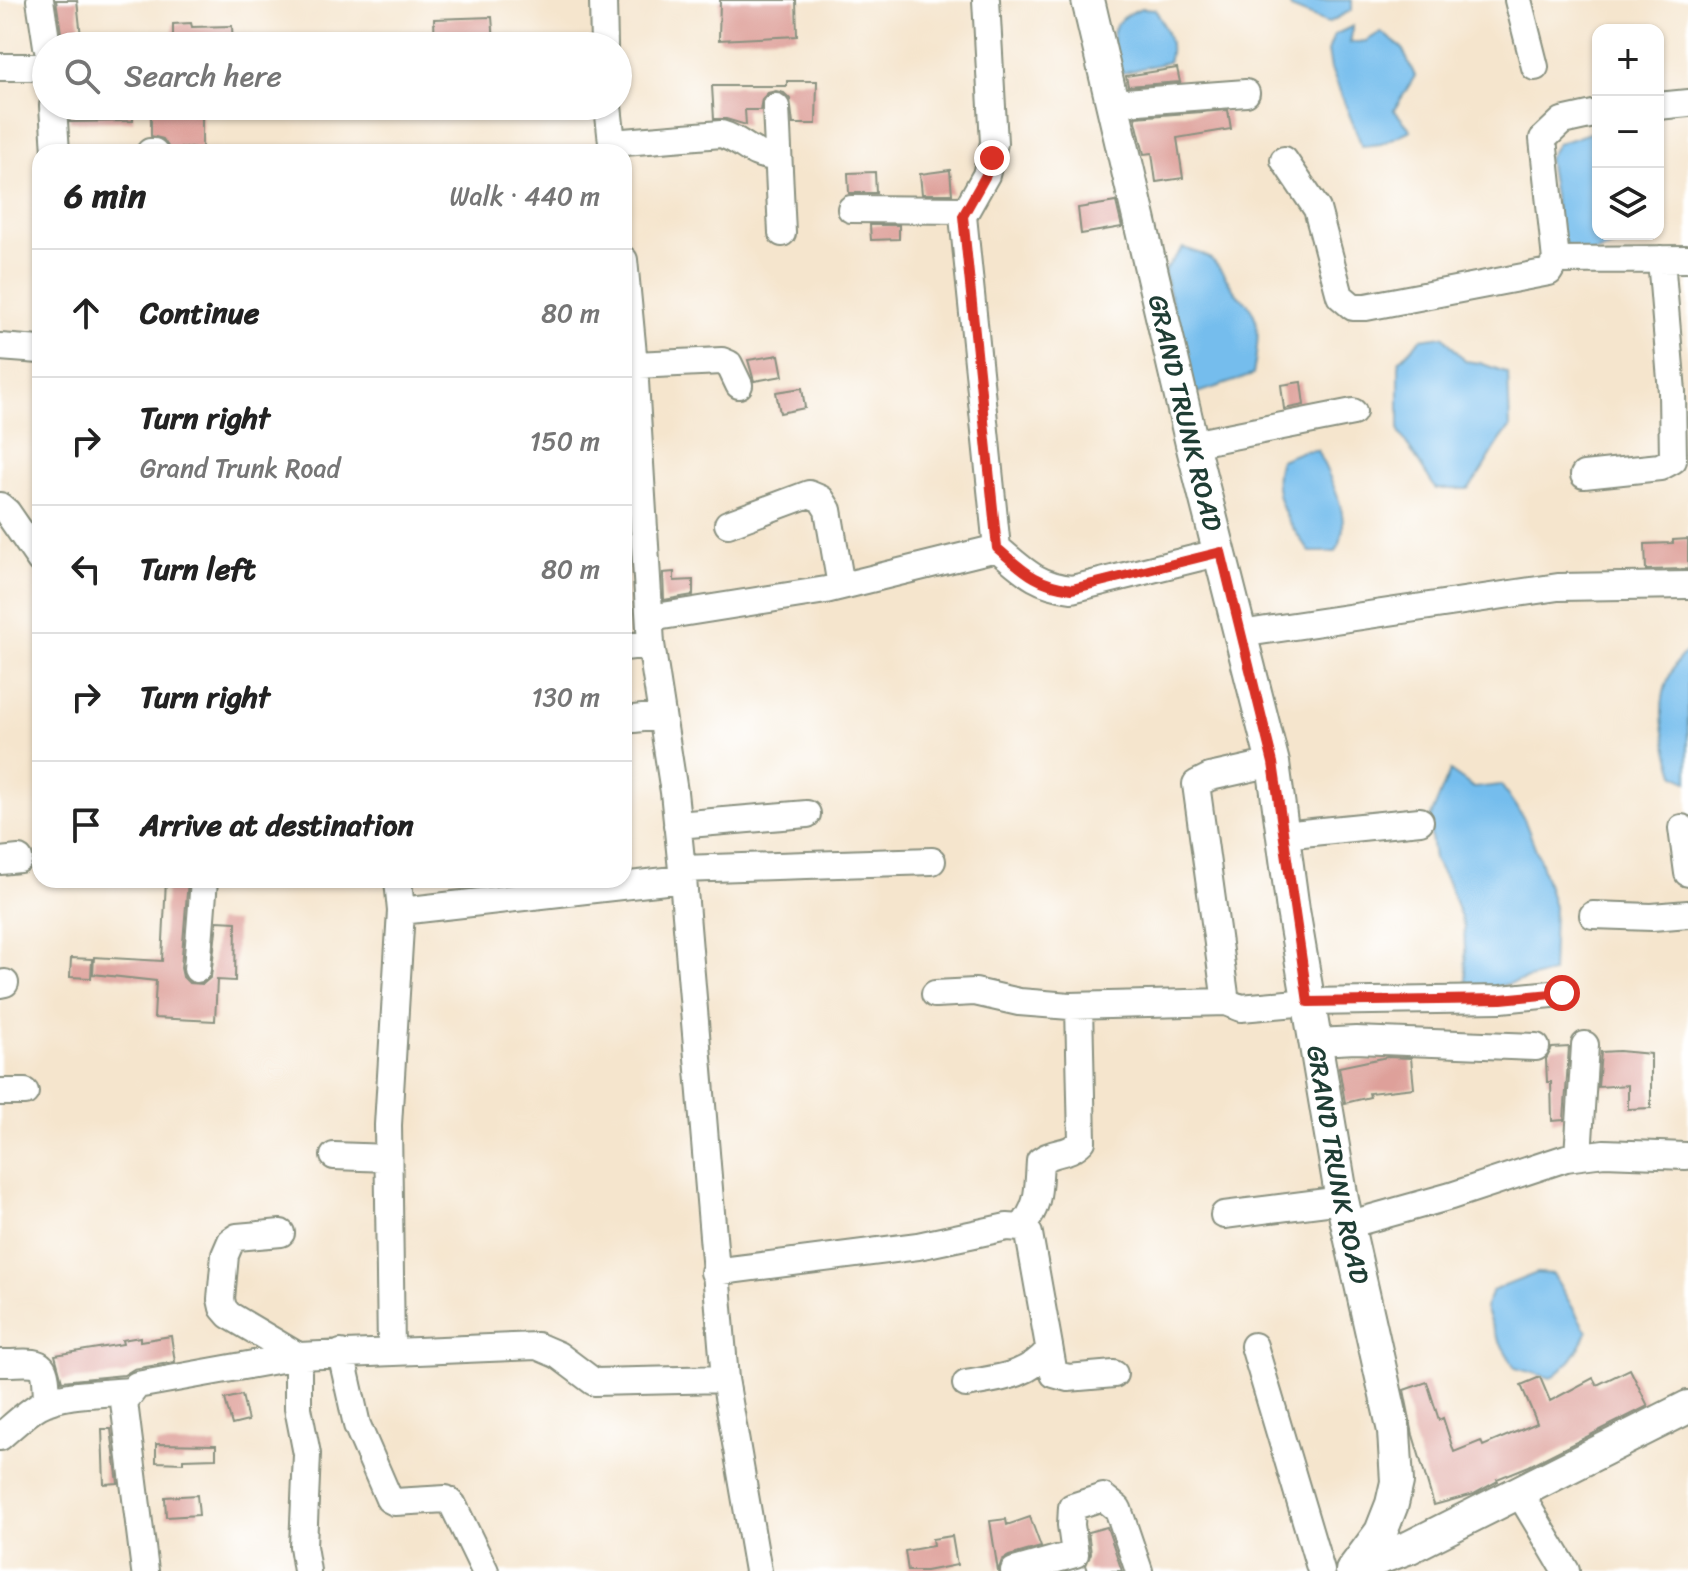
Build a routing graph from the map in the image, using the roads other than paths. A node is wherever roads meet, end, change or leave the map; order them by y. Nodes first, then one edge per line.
1 (40, 0) edge
2 (603, 0) edge
3 (986, 0) edge
4 (1088, 0) edge
5 (1518, 0) edge
6 (45, 32) edge
7 (604, 32) edge
8 (0, 67) edge
9 (32, 67) edge
10 (1535, 67) dead end
11 (1246, 93) dead end
12 (1112, 103) junction
13 (1688, 103) edge
14 (1664, 105) edge
15 (776, 107) dead end
16 (1592, 114) edge
17 (54, 120) edge
18 (609, 120) edge
19 (55, 144) edge
20 (612, 144) edge
21 (632, 145) edge
22 (778, 157) junction
23 (1284, 160) dead end
24 (851, 209) dead end
25 (966, 210) junction
26 (782, 233) dead end
27 (1661, 259) junction
28 (1688, 259) edge
29 (1556, 260) junction
30 (632, 344) edge
31 (0, 347) edge
32 (32, 349) edge
33 (634, 365) junction
34 (632, 378) edge
35 (739, 385) dead end
36 (1680, 411) edge
37 (1353, 412) dead end
38 (632, 416) edge
39 (1192, 444) junction
40 (1584, 475) dead end
41 (0, 506) edge
42 (728, 524) dead end
43 (32, 548) edge
44 (997, 548) junction
45 (1221, 552) junction
46 (1688, 585) edge
47 (841, 586) junction
48 (650, 631) junction
49 (1240, 634) junction
50 (632, 642) edge
51 (662, 716) junction
52 (632, 719) edge
53 (1273, 763) junction
54 (807, 814) dead end
55 (1420, 821) dead end
56 (677, 825) junction
57 (1682, 828) dead end
58 (1283, 835) junction
59 (932, 861) dead end
60 (1688, 873) edge
61 (682, 874) junction
62 (632, 881) edge
63 (203, 888) edge
64 (399, 888) edge
65 (576, 888) edge
66 (401, 911) junction
67 (1688, 914) edge
68 (1593, 915) dead end
69 (197, 969) dead end
70 (1562, 993) dead end
71 (935, 994) dead end
72 (1226, 1002) junction
73 (1308, 1002) junction
74 (1079, 1006) junction
75 (1316, 1042) junction
76 (1585, 1045) dead end
77 (1536, 1047) dead end
78 (334, 1156) dead end
79 (1578, 1156) junction
80 (1686, 1156) dead end
81 (388, 1158) junction
82 (1344, 1212) junction
83 (1224, 1215) dead end
84 (1021, 1228) junction
85 (281, 1233) dead end
86 (714, 1272) junction
87 (1254, 1346) dead end
88 (391, 1350) junction
89 (1048, 1351) junction
90 (341, 1353) junction
91 (298, 1356) junction
92 (0, 1363) edge
93 (1114, 1374) dead end
94 (725, 1379) junction
95 (966, 1384) dead end
96 (129, 1391) junction
97 (47, 1402) junction
98 (1688, 1407) edge
99 (0, 1437) edge
100 (1520, 1494) junction
101 (1354, 1569) edge
102 (145, 1571) edge
103 (307, 1571) edge
104 (485, 1571) edge
105 (758, 1571) edge
106 (1014, 1571) edge
107 (1139, 1571) edge
108 (1321, 1571) edge
109 (1566, 1571) edge

1 - 6 street
2 - 7 street
3 - 25 street
4 - 12 main road, GRAND TRUNK ROAD
5 - 10 street
8 - 9 street
11 - 12 street
12 - 39 main road, GRAND TRUNK ROAD
13 - 14 street
15 - 22 street
16 - 29 street
17 - 19 street
18 - 20 street
21 - 22 street
22 - 26 street
23 - 29 street
24 - 25 street
25 - 44 street
27 - 28 street
27 - 29 street
27 - 36 street
30 - 33 street
31 - 32 street
33 - 34 street
33 - 35 street
36 - 40 street
37 - 39 street
38 - 48 street
39 - 45 main road, GRAND TRUNK ROAD
41 - 43 street
42 - 47 street
44 - 45 street
44 - 47 street
45 - 49 main road, GRAND TRUNK ROAD
46 - 49 street
47 - 48 street
48 - 50 street
48 - 51 street
49 - 53 main road, GRAND TRUNK ROAD
51 - 52 street
51 - 56 street
53 - 58 main road, GRAND TRUNK ROAD
53 - 72 street
54 - 56 street
55 - 58 street
56 - 61 street
57 - 60 street
58 - 73 main road, GRAND TRUNK ROAD
59 - 61 street
61 - 62 street
61 - 86 street
63 - 69 street
64 - 66 street
65 - 66 street
66 - 81 street
67 - 68 street
70 - 73 street
71 - 74 street
72 - 73 street
72 - 74 street
73 - 75 main road, GRAND TRUNK ROAD
74 - 84 street
75 - 77 street
75 - 82 main road, GRAND TRUNK ROAD
76 - 79 street
78 - 81 street
79 - 80 street
79 - 82 street
81 - 88 street
82 - 83 street
82 - 101 main road, GRAND TRUNK ROAD
84 - 86 street
84 - 89 street
85 - 91 street
86 - 94 street
87 - 108 street
88 - 90 street
88 - 94 street
89 - 93 street
89 - 95 street
90 - 91 street
90 - 104 street
91 - 96 street
91 - 103 street
92 - 97 street
94 - 105 street
96 - 97 street
96 - 102 street
97 - 99 street
98 - 100 main road
100 - 101 main road
100 - 109 street
106 - 107 street

